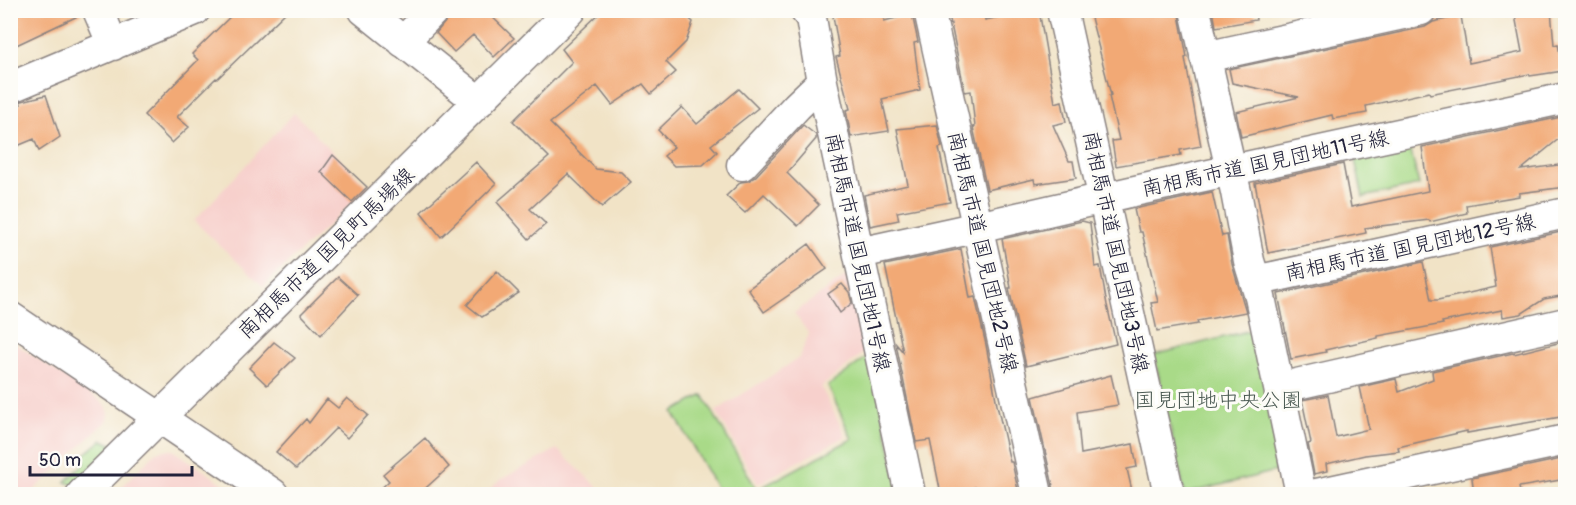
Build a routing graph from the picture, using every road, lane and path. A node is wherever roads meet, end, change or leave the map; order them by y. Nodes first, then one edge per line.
1 (98, 10) edge
2 (195, 10) edge
3 (364, 10) edge
4 (434, 10) edge
5 (571, 10) edge
6 (929, 10) edge
7 (1062, 10) edge
8 (1195, 10) edge
9 (1421, 10) edge
10 (812, 13) edge
11 (403, 42) junction
12 (113, 45) junction
13 (1205, 57) junction
14 (822, 82) junction
15 (10, 84) edge
16 (1566, 98) edge
17 (479, 102) junction
18 (742, 165) dead end
19 (1231, 170) junction
20 (1104, 198) junction
21 (1566, 213) edge
22 (978, 226) junction
23 (859, 253) junction
24 (1255, 280) junction
25 (10, 317) edge
26 (1566, 323) edge
27 (1279, 388) junction
28 (159, 417) junction
29 (1566, 440) edge
30 (81, 495) edge
31 (273, 495) edge
32 (910, 495) edge
33 (1037, 495) edge
34 (1169, 495) edge
35 (1301, 495) edge
36 (1317, 495) edge

1 - 12 street
2 - 12 street
3 - 11 street
4 - 11 street
5 - 17 street, 南相馬市道 国見町馬場線
6 - 22 street, 南相馬市道 国見団地2号線
7 - 20 street, 南相馬市道 国見団地3号線
8 - 13 street
9 - 13 street
10 - 14 street, 南相馬市道 国見団地1号線
11 - 17 street
12 - 15 street
13 - 19 street
14 - 18 street
14 - 23 street, 南相馬市道 国見団地1号線
16 - 19 street, 南相馬市道 国見団地11号線
17 - 28 street, 南相馬市道 国見町馬場線
19 - 20 street, 南相馬市道 国見団地11号線
19 - 24 street
20 - 22 street, 南相馬市道 国見団地11号線
20 - 34 street, 南相馬市道 国見団地3号線
21 - 24 street, 南相馬市道 国見団地12号線
22 - 23 street, 南相馬市道 国見団地11号線
22 - 33 street, 南相馬市道 国見団地2号線
23 - 32 street, 南相馬市道 国見団地1号線
24 - 27 street
25 - 28 street
26 - 27 street
27 - 35 street
28 - 30 street, 南相馬市道 国見町馬場線
28 - 31 street
29 - 36 street

